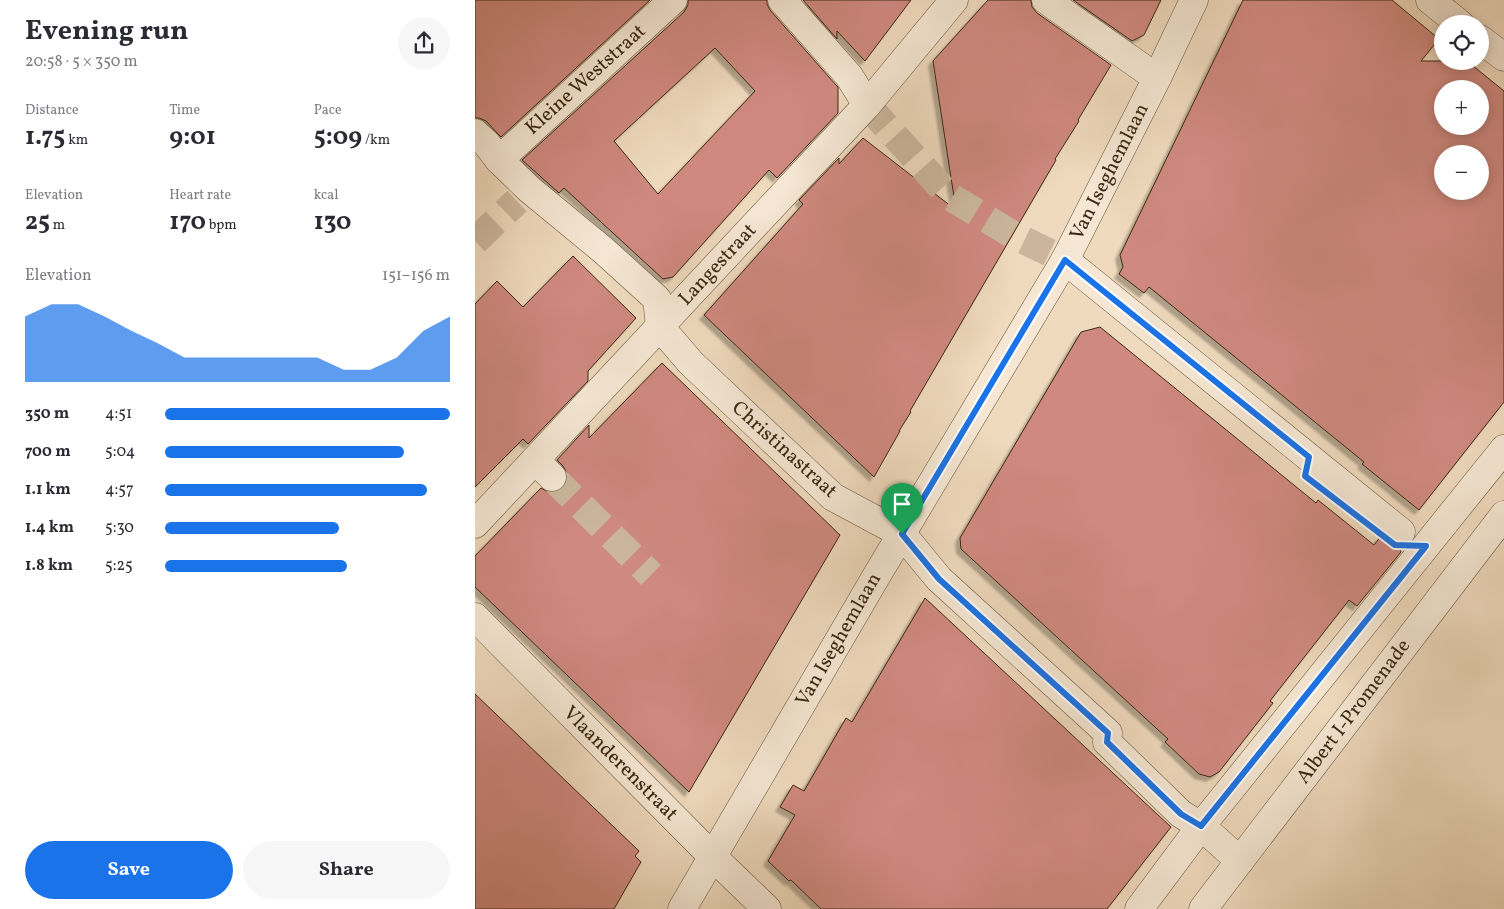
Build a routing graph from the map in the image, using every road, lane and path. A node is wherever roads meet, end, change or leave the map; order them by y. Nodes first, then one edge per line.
1 (673, 0) edge
2 (782, 0) edge
3 (953, 0) edge
4 (1046, 0) edge
5 (1194, 0) edge
6 (1429, 0) edge
7 (1449, 15) edge
8 (1489, 46) edge
9 (1504, 57) edge
10 (1157, 78) junction
11 (867, 105) junction
12 (475, 133) edge
13 (499, 160) junction
14 (1065, 260) junction
15 (661, 327) junction
16 (1504, 449) edge
17 (1309, 457) junction
18 (1504, 515) edge
19 (475, 524) edge
20 (1401, 532) dead end
21 (902, 534) junction
22 (1426, 546) junction
23 (1459, 573) junction
24 (475, 617) edge
25 (1108, 733) junction
26 (1189, 802) dead end
27 (1201, 826) junction
28 (713, 857) junction
29 (1240, 861) junction
30 (682, 909) edge
31 (767, 909) edge
32 (1139, 909) edge
33 (1203, 909) edge

1 - 13 street, Kleine Weststraat
2 - 11 street
3 - 11 street, Langestraat
4 - 10 street
5 - 10 street, Van Iseghemlaan
6 - 7 street
8 - 9 street
10 - 14 street, Van Iseghemlaan
11 - 15 street, Langestraat
12 - 13 street
13 - 15 street
14 - 17 street
14 - 21 street, Van Iseghemlaan
15 - 19 street, Langestraat
15 - 21 street, Christinastraat
16 - 22 street
17 - 20 street
17 - 22 street
18 - 23 street, Albert I-Promenade
21 - 25 street, Christinastraat
21 - 28 street, Van Iseghemlaan
22 - 23 street
22 - 27 street
23 - 29 street, Albert I-Promenade
24 - 28 street, Vlaanderenstraat
25 - 26 street
25 - 27 street, Christinastraat
27 - 29 street
27 - 32 street
28 - 30 street, Van Iseghemlaan
28 - 31 street, Vlaanderenstraat
29 - 33 street, Albert I-Promenade

